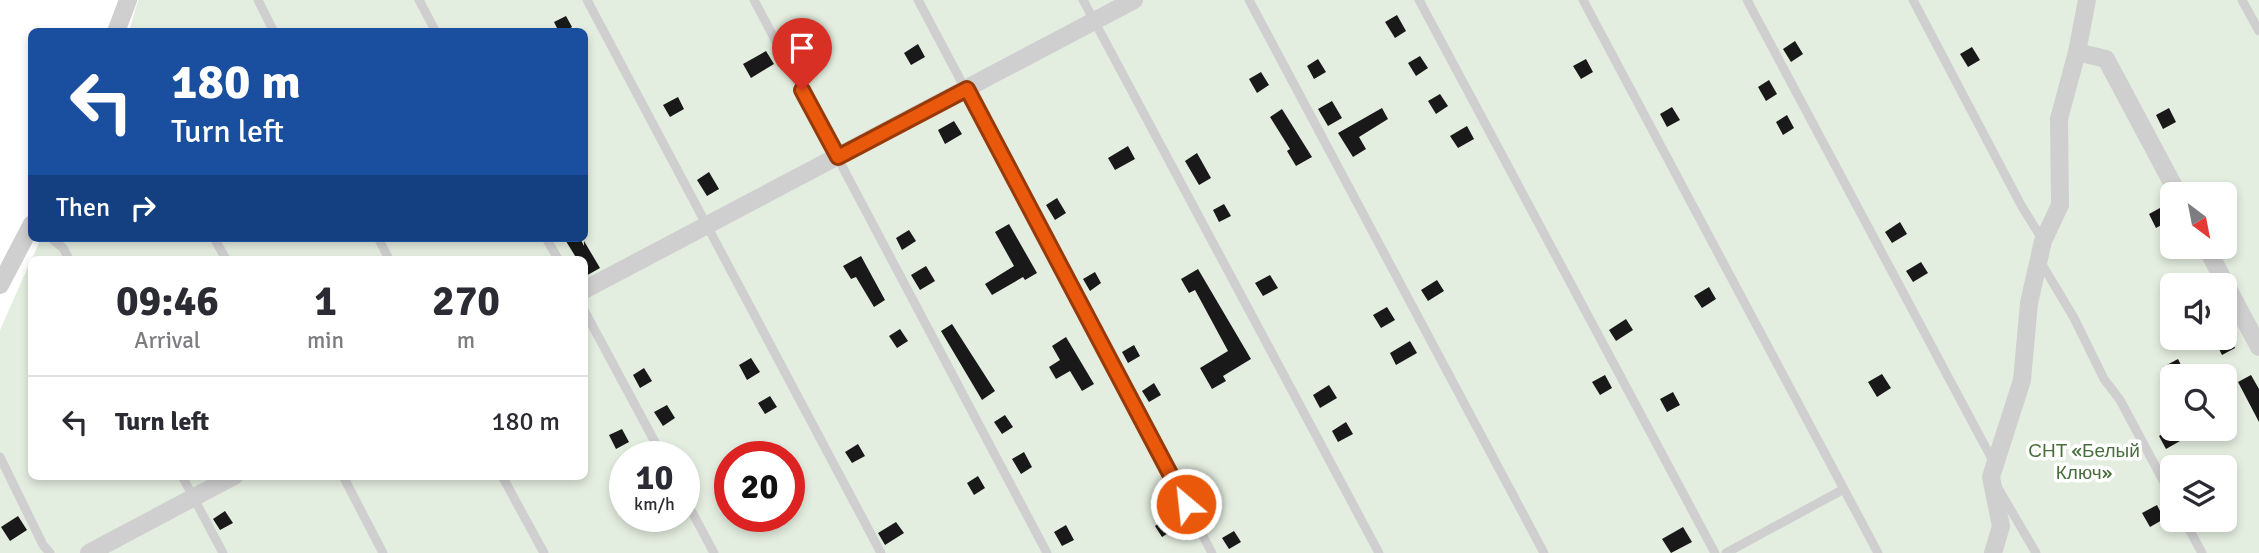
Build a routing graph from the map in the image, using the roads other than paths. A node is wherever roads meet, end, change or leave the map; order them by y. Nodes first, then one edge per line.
1 (128, 0) edge
2 (258, 0) edge
3 (419, 0) edge
4 (587, 0) edge
5 (754, 0) edge
6 (918, 0) edge
7 (1083, 0) edge
8 (1134, 0) edge
9 (1249, 0) edge
10 (1419, 0) edge
11 (1583, 0) edge
12 (1747, 0) edge
13 (1913, 0) edge
14 (2242, 0) edge
15 (2083, 3) edge
16 (1095, 22) junction
17 (118, 28) edge
18 (272, 28) edge
19 (434, 28) edge
20 (2259, 31) edge
21 (2077, 52) junction
22 (967, 89) junction
23 (838, 157) junction
24 (2172, 182) edge
25 (707, 227) junction
26 (28, 232) edge
27 (56, 242) edge
28 (2041, 249) junction
29 (67, 256) edge
30 (2212, 259) edge
31 (0, 285) edge
32 (588, 288) edge
33 (588, 317) edge
34 (2259, 347) edge
35 (654, 441) edge
36 (0, 457) edge
37 (1993, 470) junction
38 (2160, 475) edge
39 (184, 480) edge
40 (227, 480) edge
41 (345, 480) edge
42 (504, 480) edge
43 (1844, 489) junction
44 (194, 498) junction
45 (700, 527) edge
46 (2191, 532) edge
47 (50, 553) edge
48 (89, 553) edge
49 (223, 553) edge
50 (383, 553) edge
51 (544, 553) edge
52 (714, 553) edge
53 (881, 553) edge
54 (1046, 553) edge
55 (1212, 553) edge
56 (1379, 553) edge
57 (1544, 553) edge
58 (1715, 553) edge
59 (1727, 553) edge
60 (1878, 553) edge
61 (1993, 553) edge
62 (2036, 553) edge
63 (2202, 553) edge

1 - 17 street
2 - 18 lane
3 - 19 lane
4 - 25 lane
5 - 23 lane
6 - 22 lane
7 - 16 lane
8 - 16 street
9 - 57 lane
10 - 58 lane
11 - 43 lane
12 - 37 lane
13 - 28 lane
14 - 20 lane
15 - 21 street
16 - 22 street
16 - 56 lane
21 - 24 street
21 - 28 street
22 - 23 street
22 - 55 lane
23 - 25 street
23 - 54 lane
25 - 32 street
25 - 53 lane
26 - 31 street
27 - 29 lane
28 - 37 street
28 - 38 lane
30 - 34 street
33 - 35 lane
36 - 47 lane
37 - 61 street
37 - 62 lane
39 - 44 lane
40 - 44 street
41 - 50 lane
42 - 51 lane
43 - 59 lane
43 - 60 lane
44 - 48 street
44 - 49 lane
45 - 52 lane
46 - 63 lane

